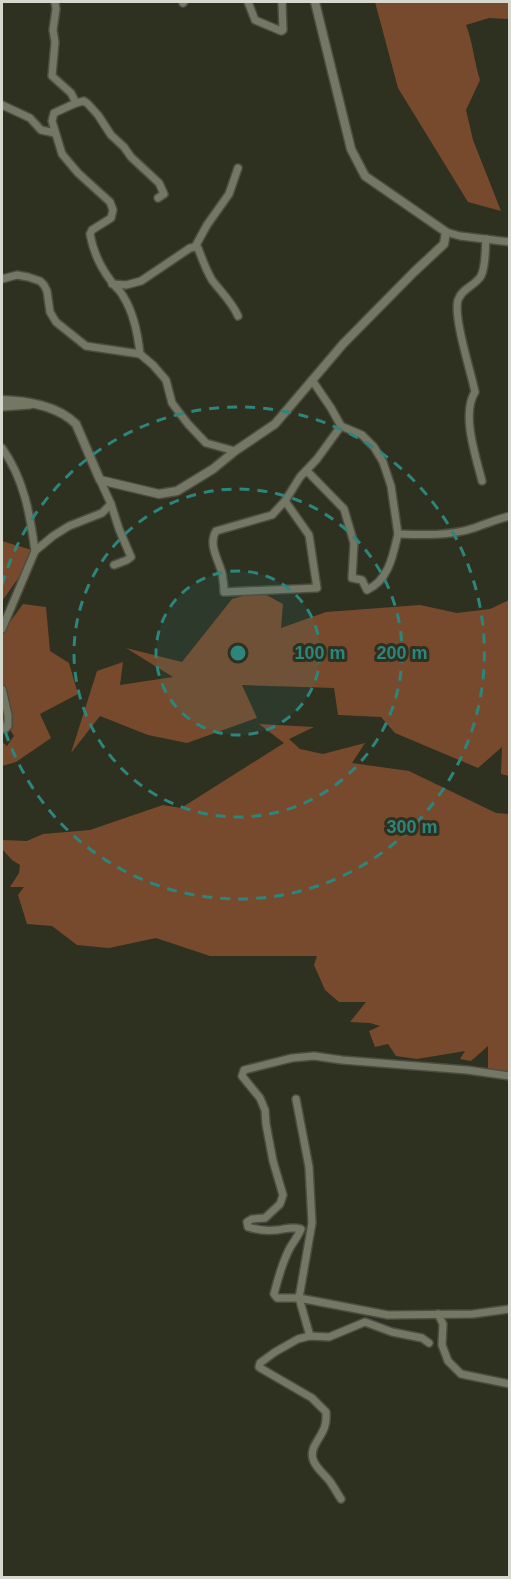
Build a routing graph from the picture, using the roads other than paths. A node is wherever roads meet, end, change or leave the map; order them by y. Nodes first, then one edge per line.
1 (55, 2) edge
2 (248, 2) edge
3 (282, 2) edge
4 (315, 2) edge
5 (76, 103) junction
6 (2, 105) edge
7 (55, 133) junction
8 (238, 168) dead end
9 (158, 198) dead end
10 (446, 232) junction
11 (486, 239) junction
12 (510, 242) edge
13 (195, 247) junction
14 (2, 279) edge
15 (112, 284) junction
16 (238, 316) dead end
17 (140, 354) junction
18 (312, 381) junction
19 (2, 400) edge
20 (39, 405) junction
21 (2, 407) edge
22 (341, 426) junction
23 (2, 448) edge
24 (235, 451) junction
25 (307, 471) junction
26 (100, 480) junction
27 (482, 481) dead end
28 (285, 501) junction
29 (111, 504) junction
30 (510, 516) edge
31 (398, 534) junction
32 (35, 551) junction
33 (114, 565) dead end
34 (2, 629) edge
35 (2, 689) edge
36 (2, 727) edge
37 (510, 1076) edge
38 (296, 1099) dead end
39 (299, 1298) junction
40 (510, 1308) edge
41 (438, 1314) junction
42 (310, 1336) junction
43 (429, 1343) dead end
44 (510, 1384) edge
45 (341, 1499) dead end

1 - 5 street
2 - 3 street
4 - 10 street
5 - 7 street
5 - 9 street
6 - 7 street
7 - 15 street
8 - 13 street
10 - 11 street
10 - 18 street
11 - 12 street
11 - 27 street
13 - 15 street
13 - 16 street
14 - 17 street
15 - 17 street
17 - 24 street
18 - 22 street
18 - 24 street
19 - 20 street
20 - 21 street
20 - 26 street
22 - 25 street
22 - 31 street
23 - 32 street
24 - 26 street
25 - 28 street
25 - 31 street
26 - 29 street
28 - 28 street
29 - 32 street
29 - 33 street
30 - 31 street
32 - 34 street
35 - 36 street
37 - 39 street
38 - 39 street
39 - 41 street
39 - 42 street
40 - 41 street
41 - 44 street
42 - 43 street
42 - 45 street

